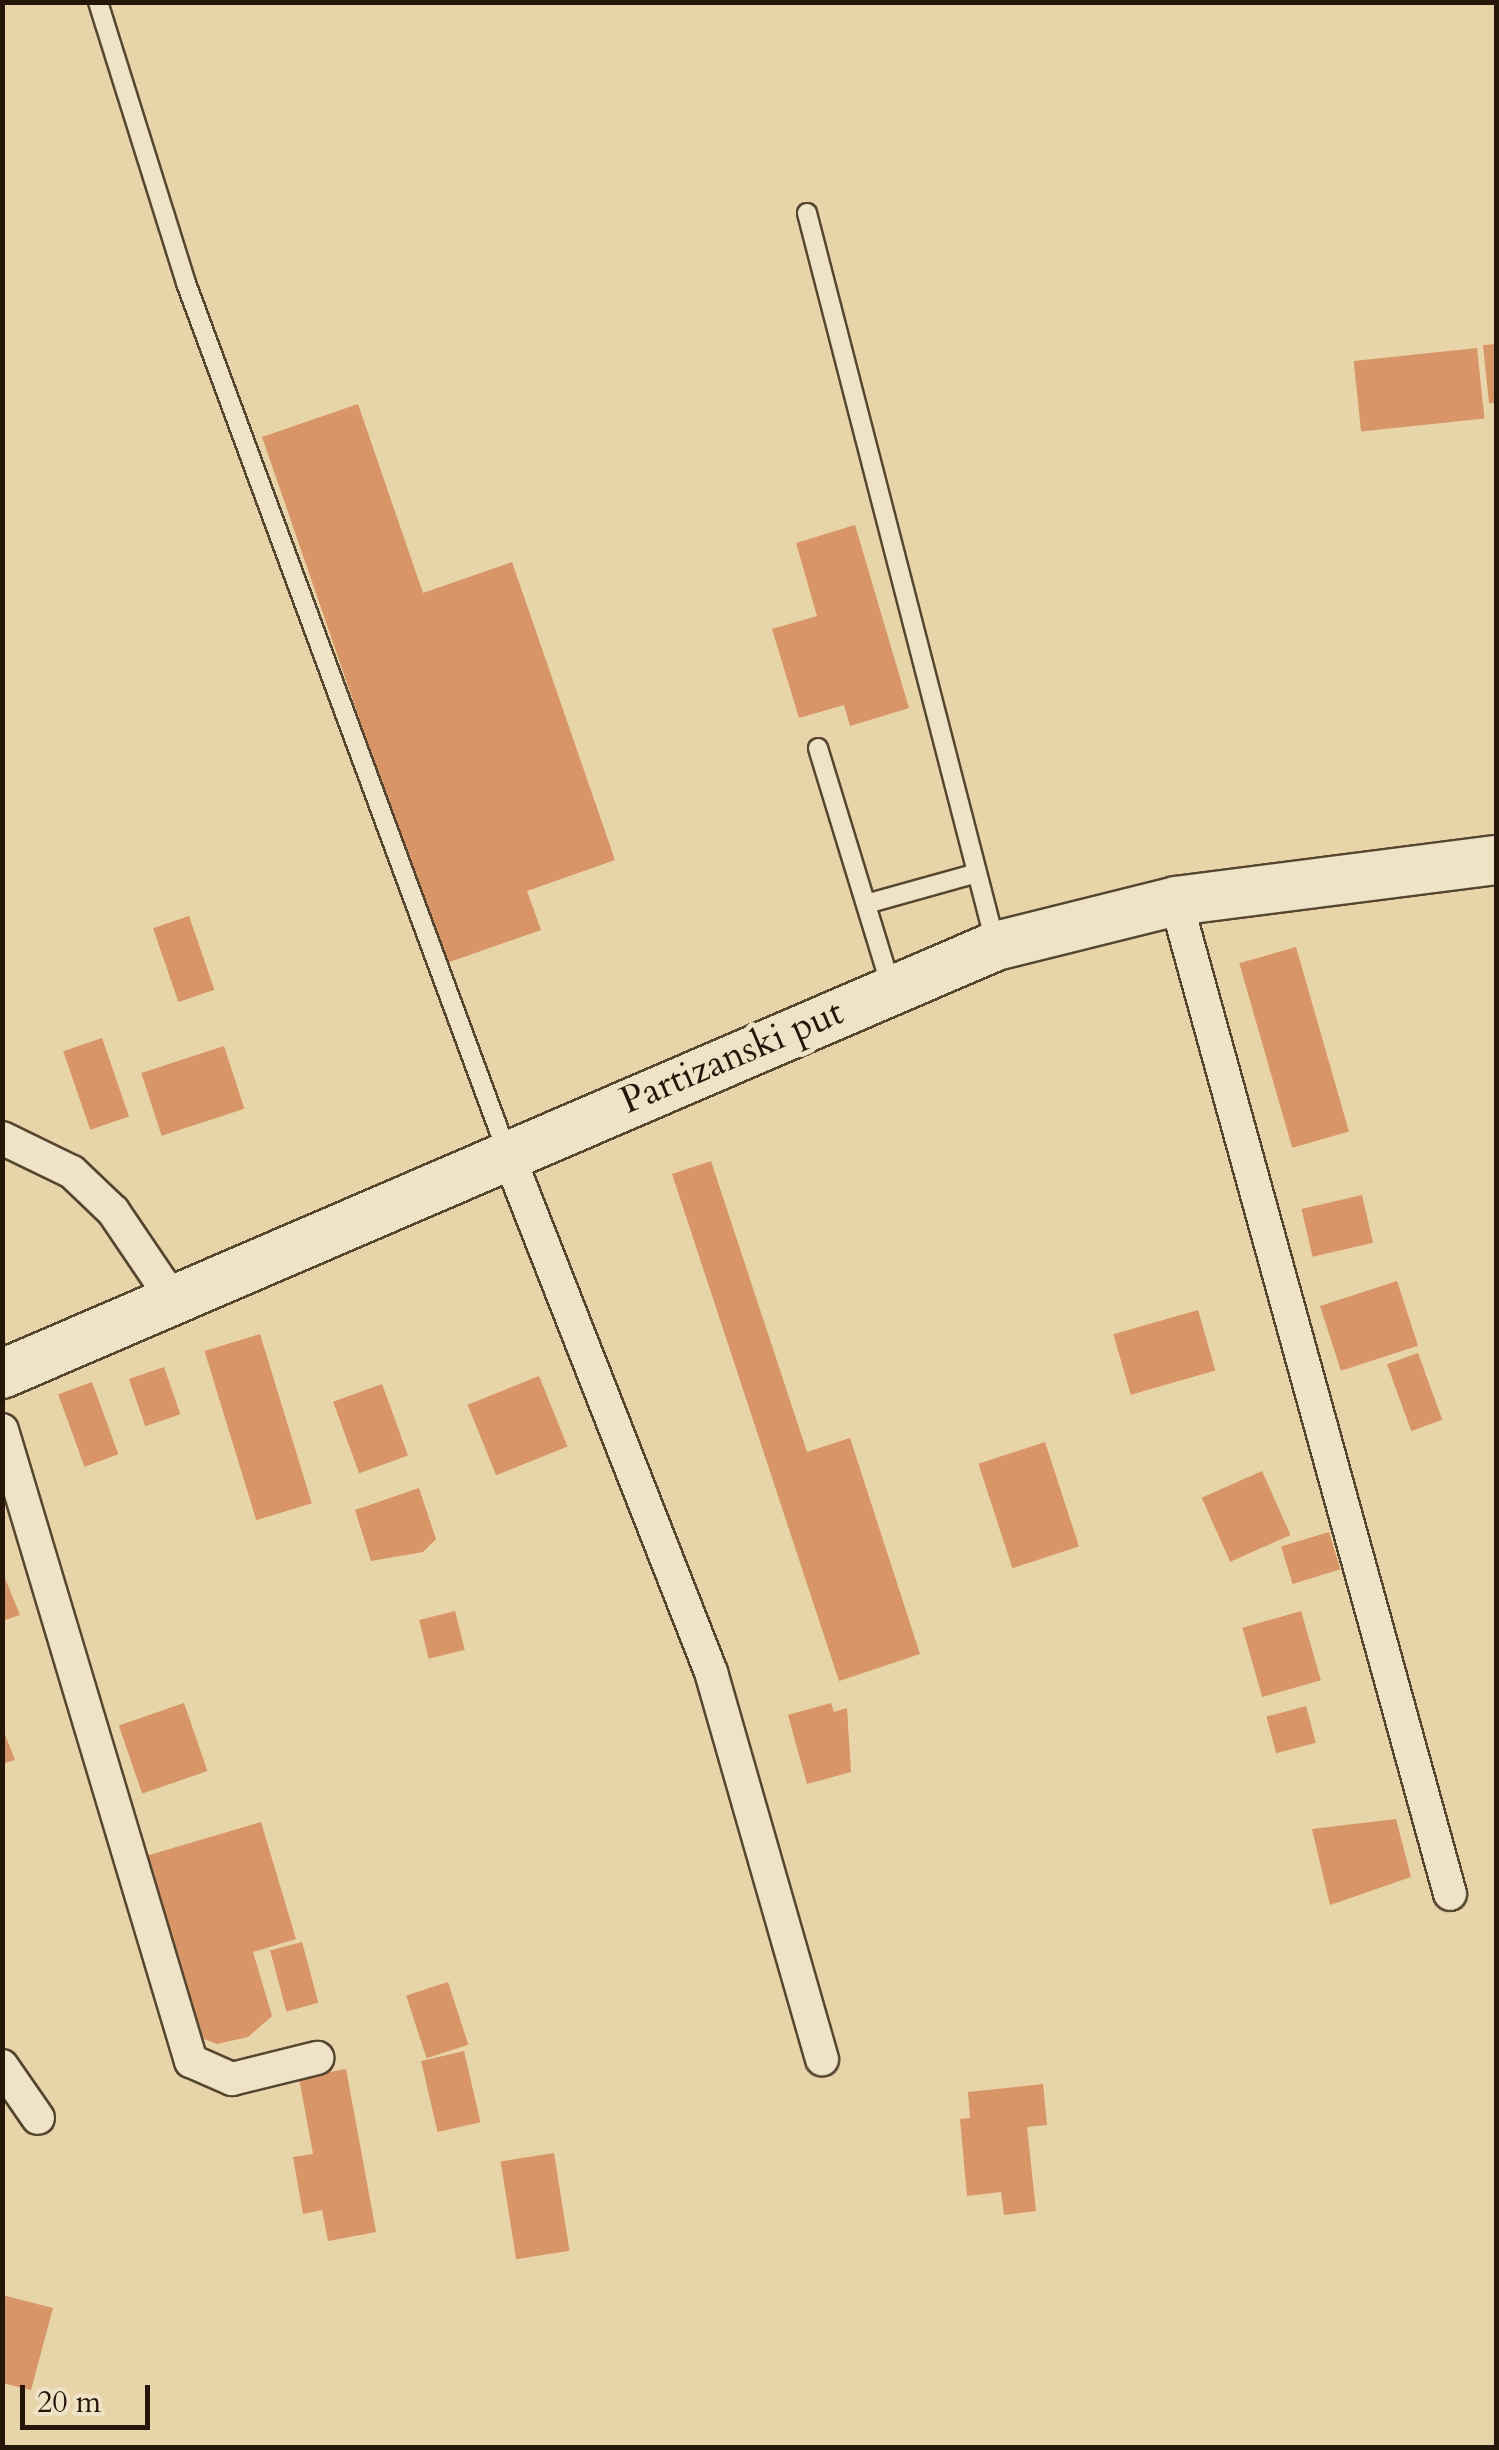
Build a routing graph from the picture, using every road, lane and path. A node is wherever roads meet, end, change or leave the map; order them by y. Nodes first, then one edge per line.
1 (98, 2) edge
2 (807, 212) dead end
3 (818, 748) dead end
4 (1496, 860) edge
5 (977, 873) junction
6 (1176, 901) junction
7 (866, 904) junction
8 (996, 946) junction
9 (892, 990) junction
10 (2, 1138) edge
11 (506, 1152) junction
12 (172, 1298) junction
13 (2, 1374) edge
14 (2, 1430) edge
15 (1450, 1894) dead end
16 (317, 2058) dead end
17 (822, 2059) dead end
18 (2, 2066) edge
19 (38, 2118) dead end

1 - 11 lane
2 - 5 lane
3 - 7 lane
4 - 6 main road, Partizanski put
5 - 7 lane
5 - 8 lane
6 - 8 main road, Partizanski put
6 - 15 street
7 - 9 lane
8 - 9 main road, Partizanski put
9 - 11 main road, Partizanski put
10 - 12 street
11 - 12 main road, Partizanski put
11 - 17 street
12 - 13 main road, Partizanski put
14 - 16 street
18 - 19 street

